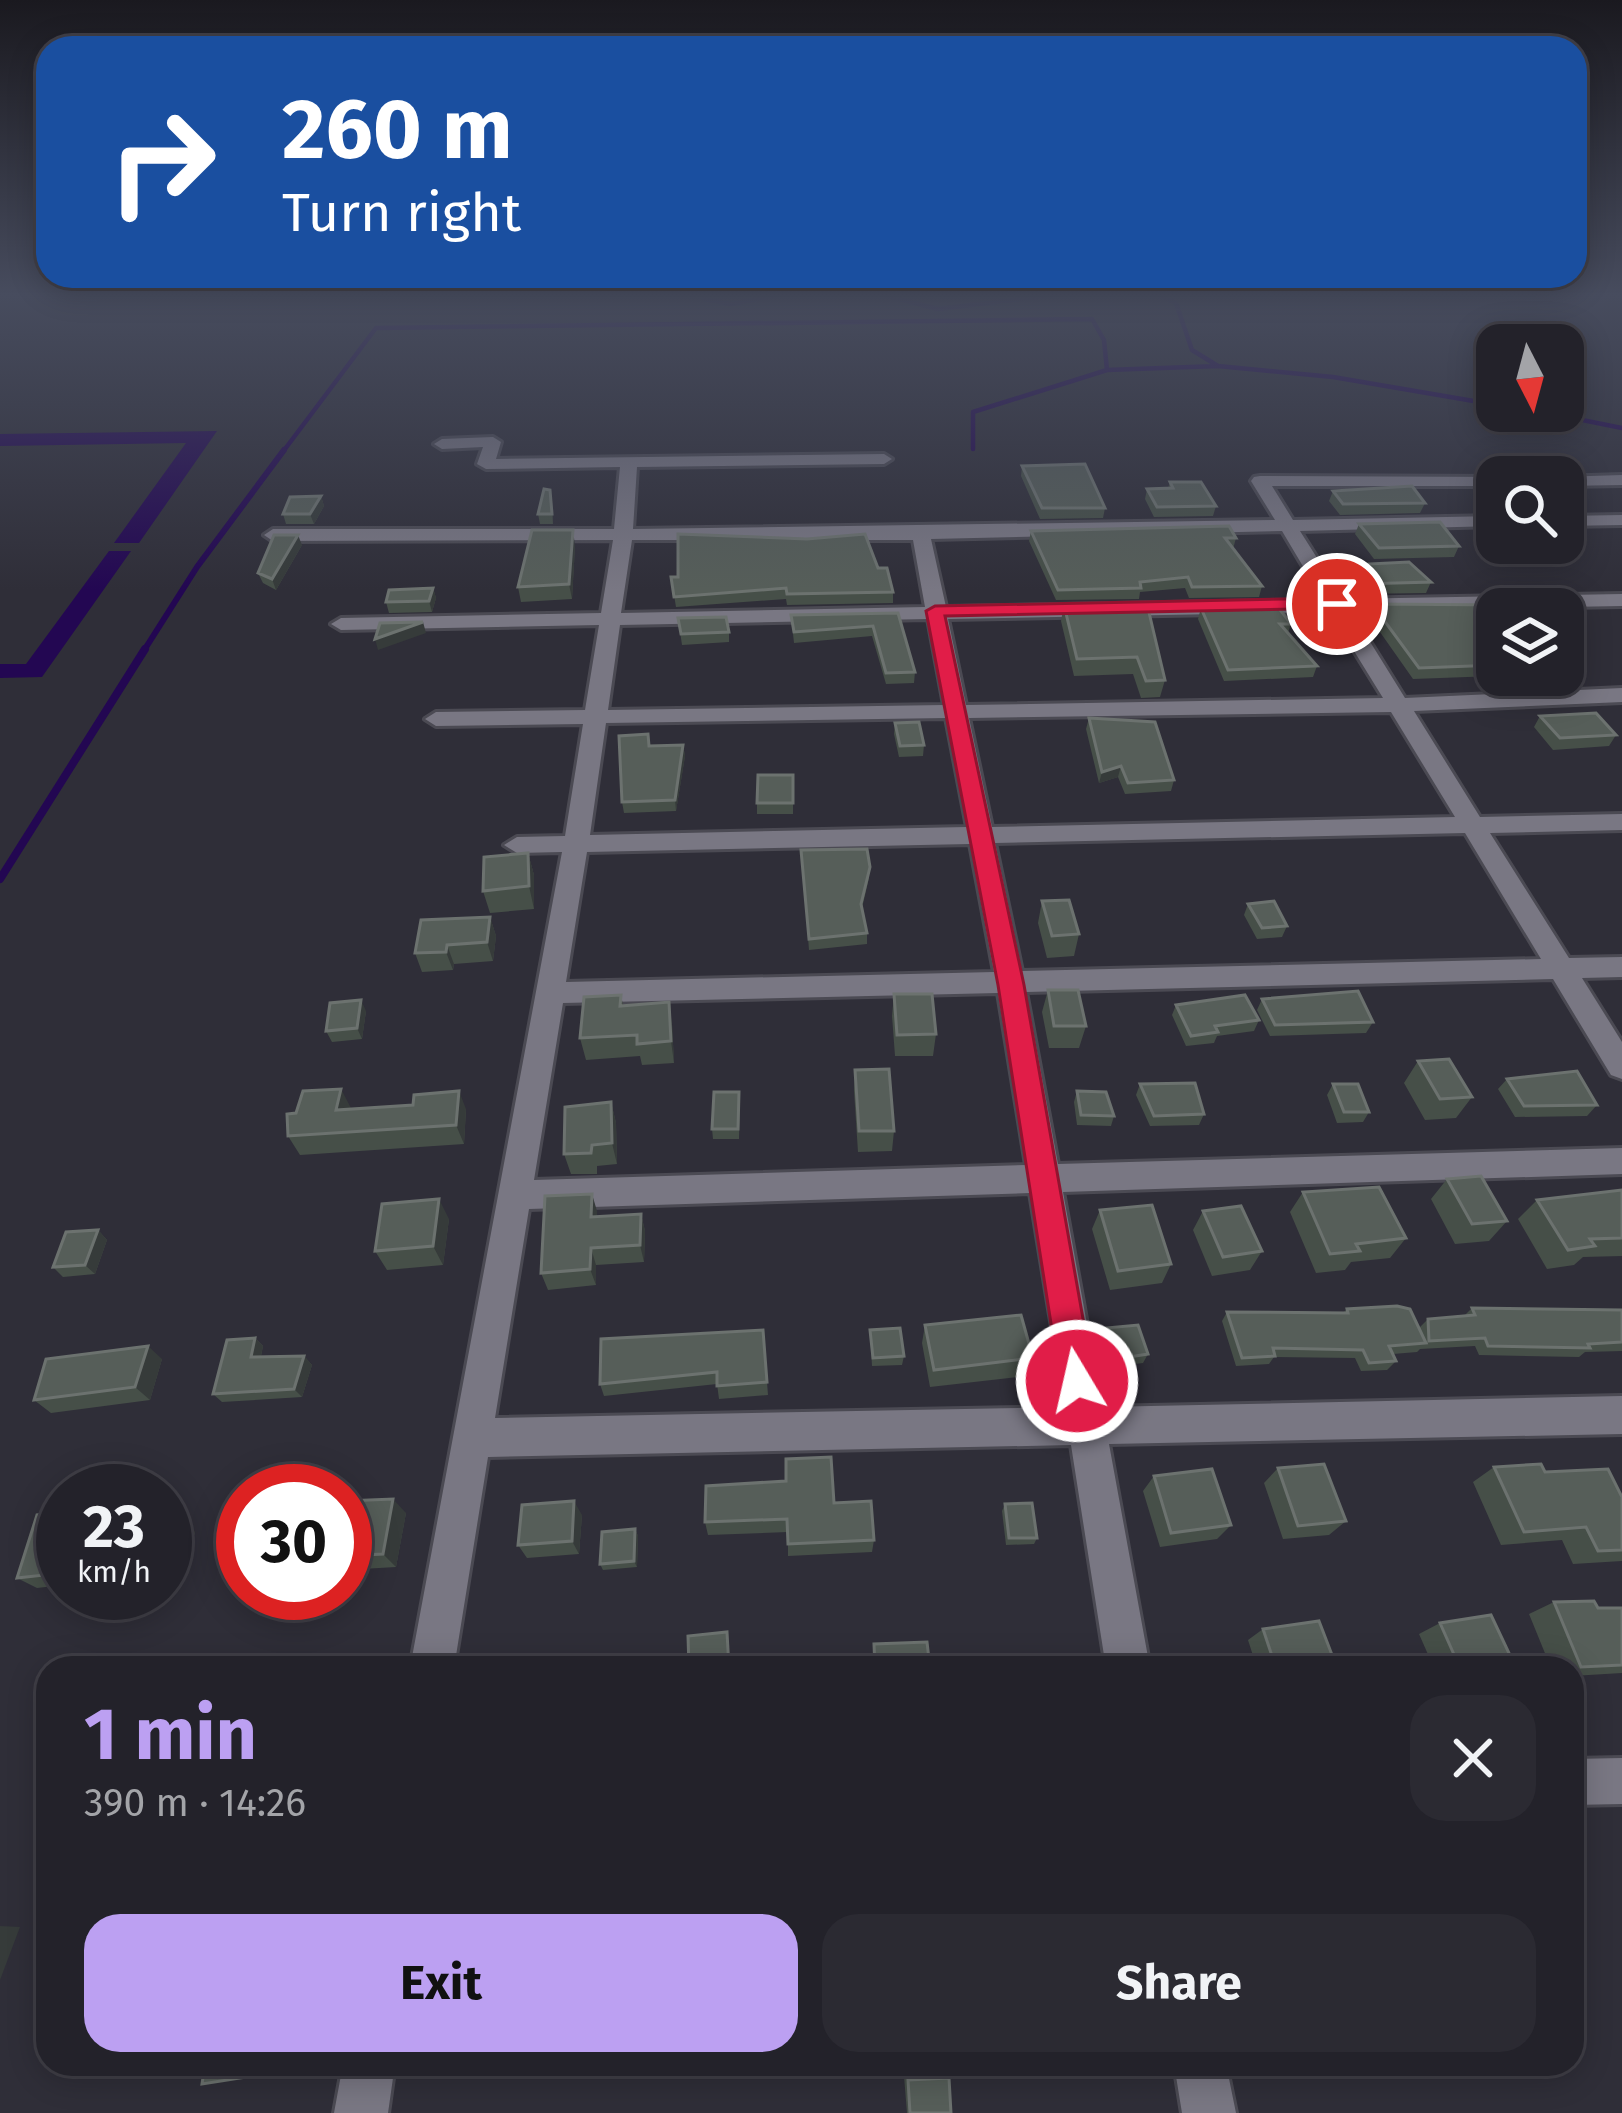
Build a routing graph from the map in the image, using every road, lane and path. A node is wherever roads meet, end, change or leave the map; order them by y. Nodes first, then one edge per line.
1 (442, 444) dead end
2 (884, 459) dead end
3 (629, 464) junction
4 (1622, 480) edge
5 (1476, 481) edge
6 (1584, 481) edge
7 (1584, 520) edge
8 (1622, 520) edge
9 (1476, 521) edge
10 (1287, 523) junction
11 (921, 534) junction
12 (623, 535) junction
13 (273, 536) edge
14 (1622, 600) edge
15 (1337, 604) junction
16 (935, 611) junction
17 (610, 618) junction
18 (340, 624) dead end
19 (1622, 695) edge
20 (1396, 705) junction
21 (954, 709) junction
22 (595, 718) junction
23 (436, 719) dead end
24 (1622, 822) edge
25 (1475, 826) junction
26 (980, 833) junction
27 (517, 844) dead end
28 (575, 844) junction
29 (1622, 967) edge
30 (1560, 968) junction
31 (1011, 985) junction
32 (547, 993) junction
33 (1622, 1067) edge
34 (1622, 1161) edge
35 (1043, 1178) junction
36 (511, 1195) junction
37 (1622, 1415) edge
38 (1083, 1422) junction
39 (469, 1438) junction
40 (434, 1656) edge
41 (1126, 1656) edge
42 (1622, 1781) edge
43 (1584, 1782) edge
44 (367, 2076) edge
45 (1202, 2076) edge
46 (362, 2113) edge
47 (1209, 2113) edge

1 - 3 street
2 - 3 street
3 - 12 street
4 - 6 street
5 - 10 street
7 - 8 street
9 - 10 street
10 - 11 street
10 - 15 street
11 - 12 street
11 - 16 street
12 - 13 street
12 - 17 street
14 - 15 street
15 - 16 street
15 - 20 street
16 - 17 street
16 - 21 street
17 - 18 street
17 - 22 street
19 - 20 street
20 - 21 street
20 - 25 street
21 - 22 street
21 - 26 street
22 - 23 street
22 - 28 street
24 - 25 street
25 - 26 street
25 - 30 street
26 - 28 street
26 - 31 street
27 - 28 street
28 - 32 street
29 - 30 street
30 - 31 street
30 - 33 street
31 - 32 street
31 - 35 street
32 - 36 street
34 - 35 street
35 - 36 street
35 - 38 street
36 - 39 street
37 - 38 street
38 - 39 street
38 - 41 street
39 - 40 street
42 - 43 street
44 - 46 street
45 - 47 street

